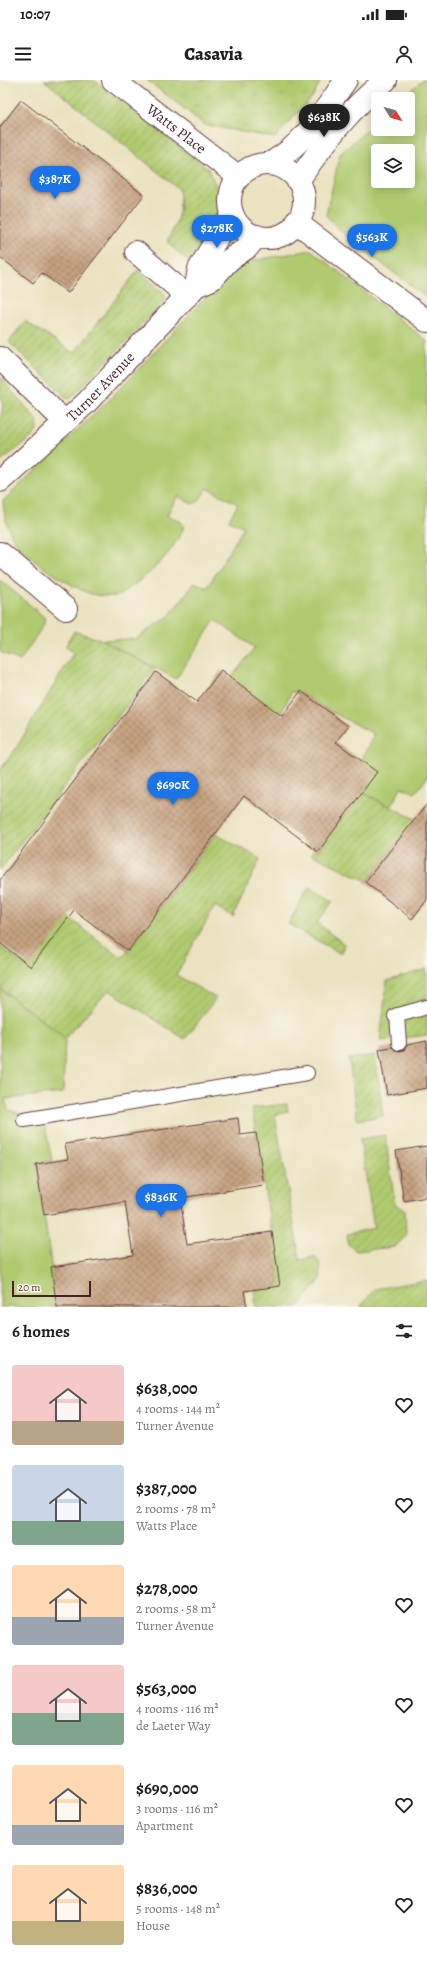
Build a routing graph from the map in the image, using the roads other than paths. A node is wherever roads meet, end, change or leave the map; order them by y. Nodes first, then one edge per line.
1 (114, 80) edge
2 (346, 80) edge
3 (386, 80) edge
4 (270, 164) junction
5 (239, 177) junction
6 (298, 181) junction
7 (233, 216) junction
8 (296, 222) junction
9 (257, 236) junction
10 (136, 252) dead end
11 (191, 291) junction
12 (427, 322) edge
13 (0, 358) edge
14 (66, 422) junction
15 (0, 481) edge
16 (0, 553) edge
17 (66, 609) dead end
18 (427, 1008) edge
19 (399, 1043) dead end
20 (307, 1073) dead end
21 (24, 1120) dead end

1 - 5 street, Watts Place
2 - 4 street
3 - 6 street
4 - 5 street
4 - 6 street
5 - 7 street
6 - 8 street
7 - 9 street
7 - 11 street
8 - 9 street
8 - 12 street
9 - 11 street, Turner Avenue
10 - 11 street
11 - 14 street, Turner Avenue
13 - 14 street
14 - 15 street, Turner Avenue
16 - 17 street
18 - 19 lane
20 - 21 lane

